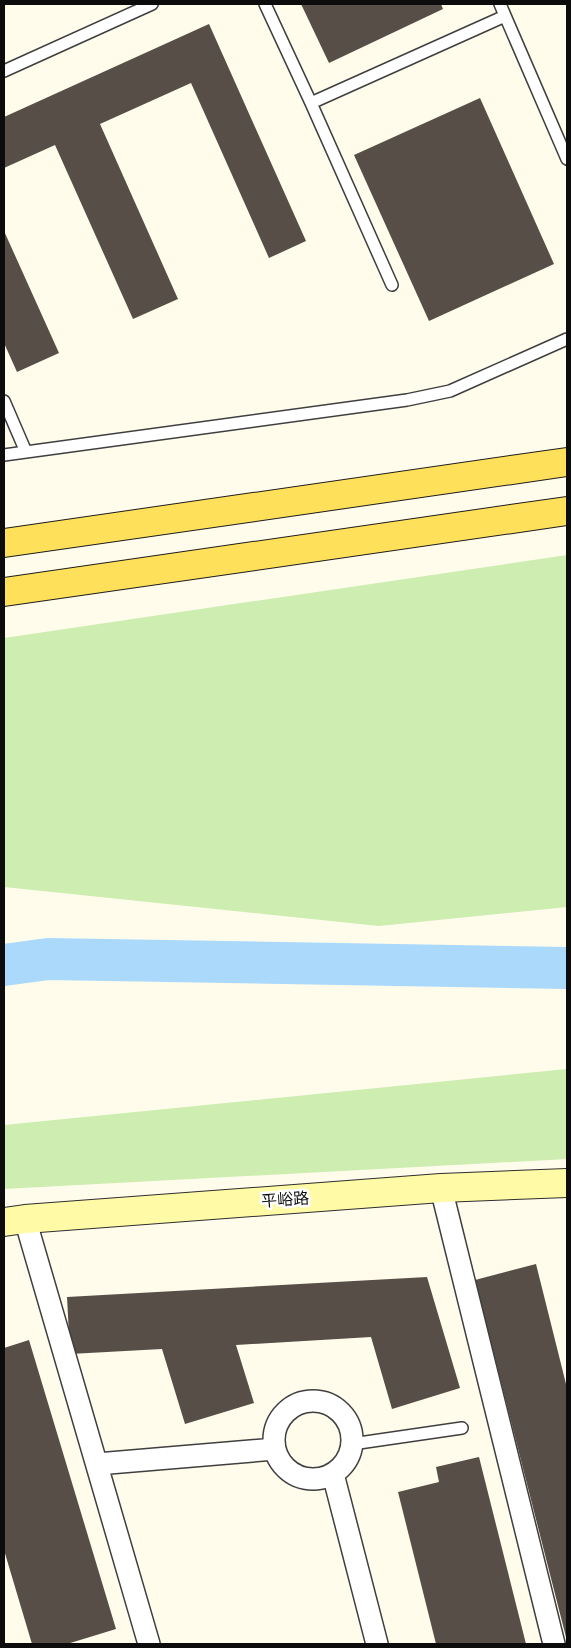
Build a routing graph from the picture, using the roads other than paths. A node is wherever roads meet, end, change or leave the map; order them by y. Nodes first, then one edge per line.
1 (152, 4) edge
2 (264, 4) edge
3 (500, 4) edge
4 (505, 16) junction
5 (4, 71) edge
6 (311, 103) junction
7 (567, 159) edge
8 (392, 285) dead end
9 (567, 338) edge
10 (4, 401) edge
11 (26, 452) junction
12 (4, 455) edge
13 (567, 462) edge
14 (567, 511) edge
15 (4, 542) edge
16 (4, 592) edge
17 (567, 1183) edge
18 (442, 1188) junction
19 (14, 1220) edge
20 (462, 1428) dead end
21 (352, 1444) junction
22 (275, 1449) junction
23 (97, 1464) junction
24 (333, 1474) junction
25 (149, 1644) edge
26 (377, 1644) edge
27 (554, 1644) edge

1 - 5 lane
2 - 6 lane
3 - 4 lane
4 - 6 lane
4 - 7 lane
6 - 8 lane
9 - 11 lane
10 - 11 lane
11 - 12 lane
13 - 15 main road
14 - 16 main road
17 - 18 street, 平峪路
18 - 19 street, 平峪路
18 - 27 street
19 - 23 street
20 - 21 lane
21 - 22 street
21 - 24 street
22 - 23 street
22 - 24 street
23 - 25 street
24 - 26 street

